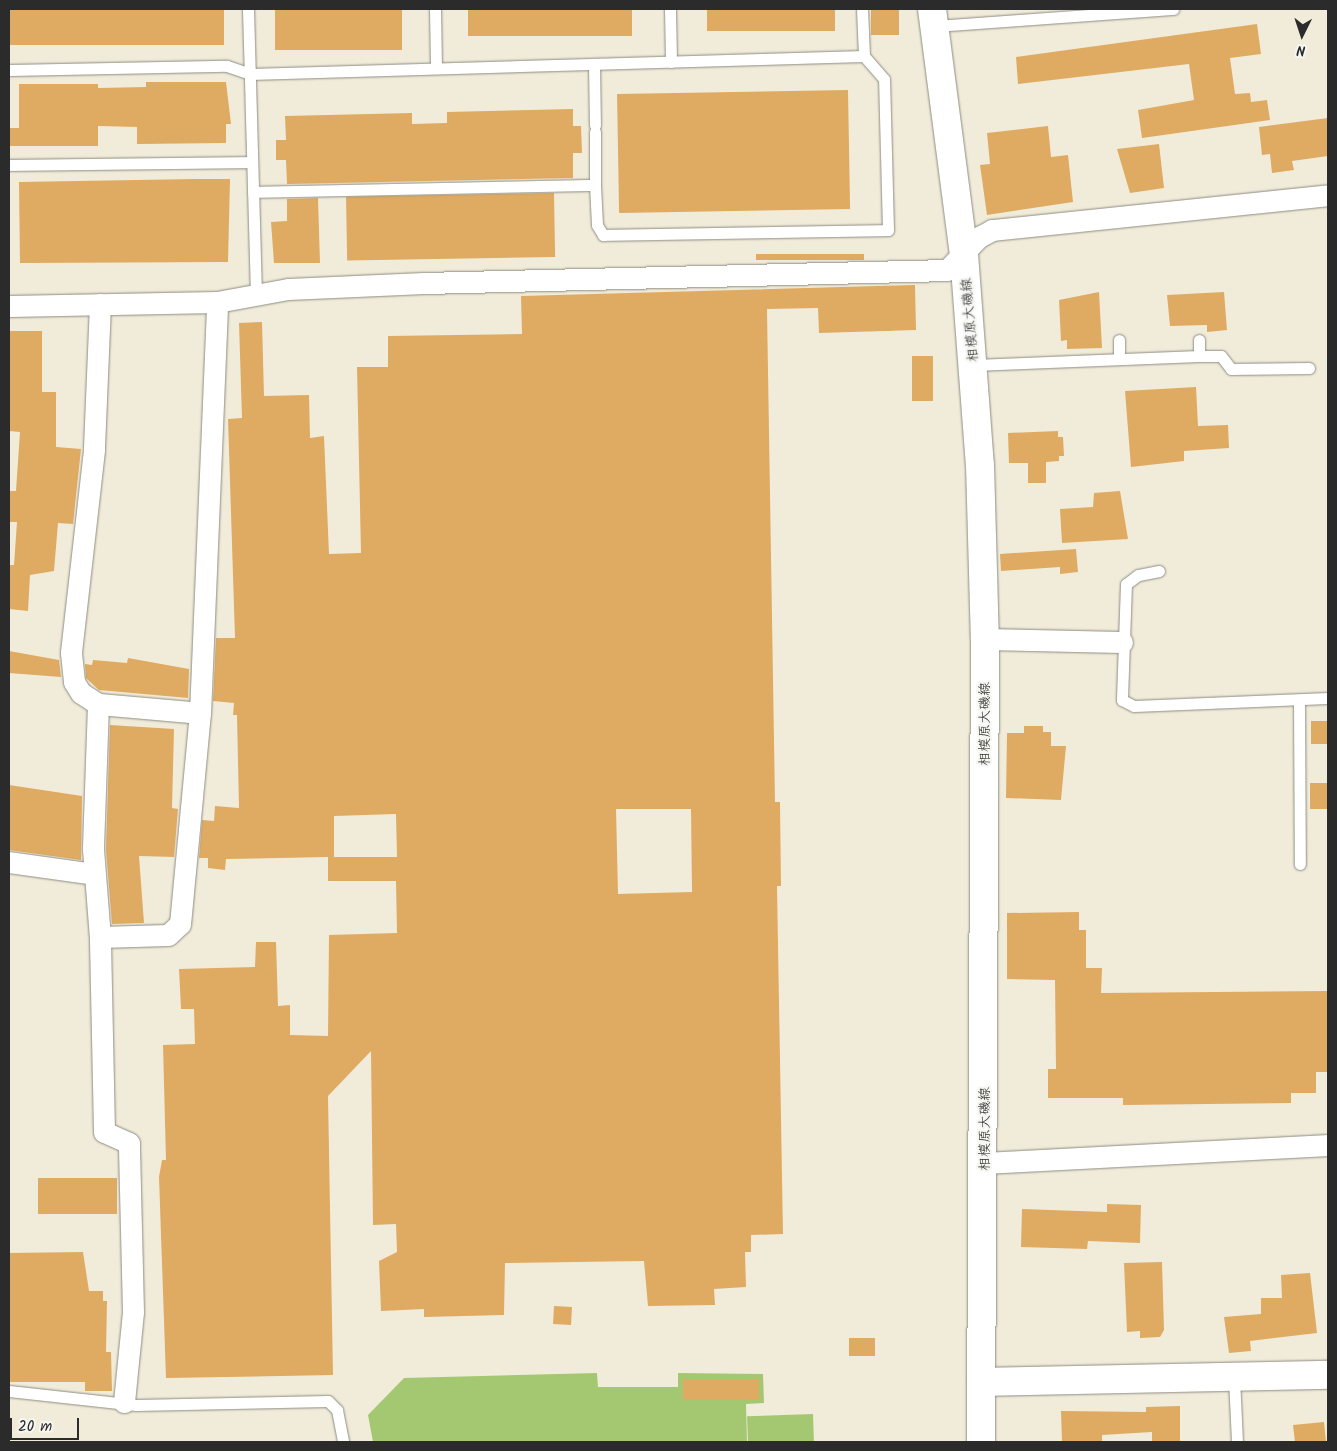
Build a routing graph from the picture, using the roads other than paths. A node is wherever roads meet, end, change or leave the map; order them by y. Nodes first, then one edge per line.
1 (248, 9) edge
2 (435, 9) edge
3 (670, 9) edge
4 (862, 9) edge
5 (1173, 9) edge
6 (933, 17) edge
7 (864, 56) junction
8 (671, 62) junction
9 (594, 64) junction
10 (436, 68) junction
11 (9, 70) edge
12 (250, 74) junction
13 (252, 162) junction
14 (9, 165) edge
15 (595, 185) junction
16 (253, 192) junction
17 (1328, 195) edge
18 (964, 254) junction
19 (256, 293) junction
20 (217, 302) junction
21 (100, 304) junction
22 (9, 306) edge
23 (1119, 340) dead end
24 (1199, 340) dead end
25 (1199, 356) junction
26 (1119, 359) junction
27 (974, 365) junction
28 (1309, 368) dead end
29 (1159, 570) dead end
30 (985, 639) junction
31 (1122, 642) junction
32 (1328, 698) edge
33 (1299, 700) junction
34 (98, 704) junction
35 (200, 713) junction
36 (9, 862) edge
37 (1300, 864) dead end
38 (94, 874) junction
39 (100, 937) junction
40 (1328, 1145) edge
41 (985, 1163) junction
42 (1328, 1375) edge
43 (1234, 1378) junction
44 (981, 1382) junction
45 (9, 1391) edge
46 (124, 1402) junction
47 (343, 1442) edge
48 (981, 1442) edge
49 (1237, 1442) edge

1 - 12 lane
2 - 10 lane
3 - 8 lane
4 - 7 lane
5 - 6 lane
6 - 18 main road, 相模原大磯線
7 - 8 lane
7 - 15 lane
8 - 9 lane
9 - 10 lane
9 - 15 lane
10 - 12 lane
11 - 12 lane
12 - 13 lane
13 - 14 lane
13 - 16 lane
15 - 16 lane
16 - 19 lane
17 - 18 street
18 - 19 street
18 - 27 main road, 相模原大磯線
19 - 20 street
20 - 21 street
20 - 35 street
21 - 22 street
21 - 34 street
23 - 26 lane
24 - 25 lane
25 - 26 lane
25 - 28 lane
26 - 27 lane
27 - 30 main road, 相模原大磯線
29 - 31 lane
30 - 31 street
30 - 41 main road, 相模原大磯線
31 - 33 lane
32 - 33 lane
33 - 37 lane
34 - 35 street
34 - 38 street
35 - 39 street
36 - 38 street
38 - 39 street
39 - 46 street
40 - 41 street
41 - 44 main road, 相模原大磯線
42 - 43 main road
43 - 44 main road
43 - 49 lane
44 - 48 main road, 相模原大磯線
45 - 46 lane
46 - 47 lane

